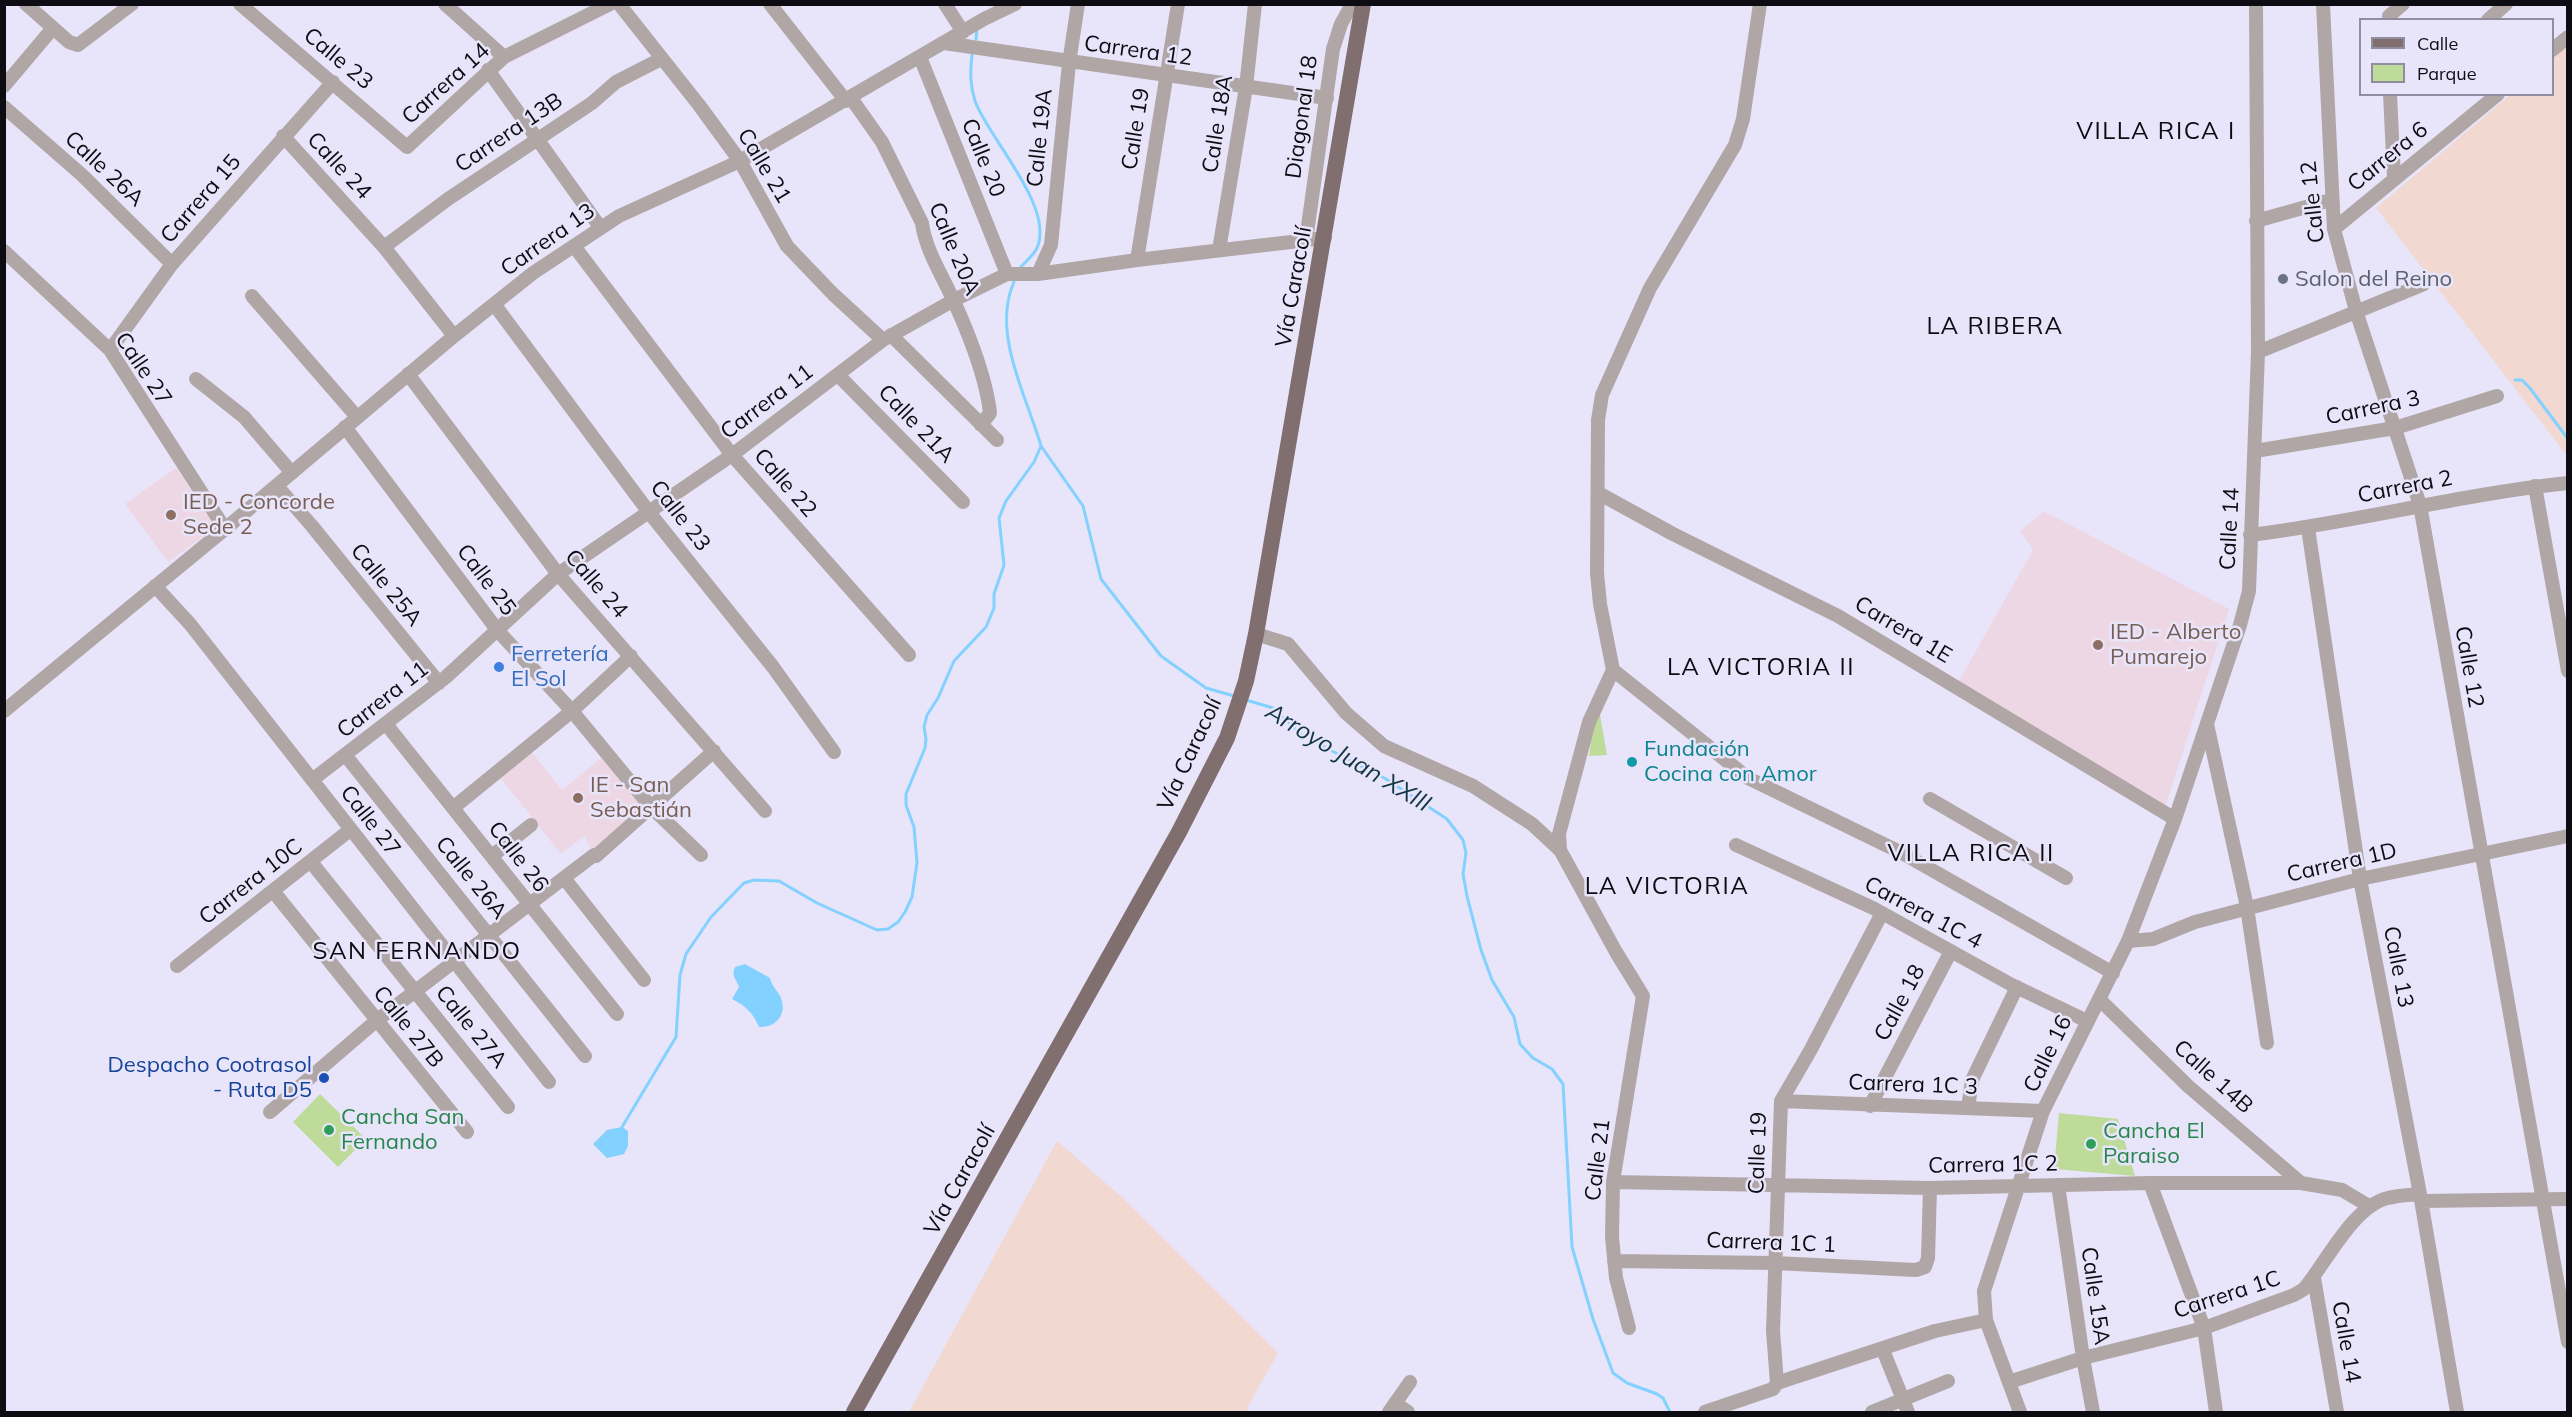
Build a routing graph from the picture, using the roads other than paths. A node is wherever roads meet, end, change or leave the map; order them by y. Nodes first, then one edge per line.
1 (132, 4) edge
2 (240, 4) edge
3 (445, 4) edge
4 (609, 4) edge
5 (619, 4) edge
6 (770, 4) edge
7 (945, 4) edge
8 (1015, 4) edge
9 (1078, 4) edge
10 (1178, 4) edge
11 (1255, 4) edge
12 (1352, 4) edge
13 (1363, 4) edge
14 (1760, 4) edge
15 (2256, 4) edge
16 (2322, 4) edge
17 (2403, 4) edge
18 (2506, 4) edge
19 (36, 8) edge
20 (2389, 13) edge
21 (2490, 18) edge
22 (52, 28) junction
23 (963, 32) junction
24 (2568, 37) edge
25 (944, 44) junction
26 (2554, 49) edge
27 (504, 57) junction
28 (920, 57) junction
29 (661, 59) junction
30 (1069, 63) junction
31 (488, 70) junction
32 (1165, 76) junction
33 (333, 82) junction
34 (4, 86) edge
35 (1246, 87) junction
36 (2391, 96) edge
37 (2496, 96) edge
38 (1327, 98) junction
39 (849, 99) junction
40 (4, 107) edge
41 (284, 136) junction
42 (539, 140) junction
43 (407, 147) joint
44 (740, 161) junction
45 (2394, 178) junction
46 (2331, 200) junction
47 (2256, 221) junction
48 (600, 227) junction
49 (2334, 229) junction
50 (1325, 238) junction
51 (1306, 240) junction
52 (574, 246) junction
53 (384, 247) junction
54 (1219, 250) junction
55 (4, 251) edge
56 (1137, 260) junction
57 (172, 264) junction
58 (1038, 274) junction
59 (1012, 275) junction
60 (2424, 284) dead end
61 (252, 296) dead end
62 (954, 300) junction
63 (494, 304) junction
64 (2356, 311) junction
65 (454, 336) junction
66 (887, 337) junction
67 (110, 350) junction
68 (2258, 352) junction
69 (408, 374) junction
70 (838, 375) junction
71 (196, 379) dead end
72 (2497, 396) dead end
73 (357, 417) junction
74 (981, 425) junction
75 (345, 427) junction
76 (2395, 428) junction
77 (997, 440) dead end
78 (2255, 451) junction
79 (732, 455) junction
80 (292, 473) junction
81 (2568, 483) edge
82 (277, 486) junction
83 (2535, 486) junction
84 (1600, 494) junction
85 (963, 502) dead end
86 (2420, 505) junction
87 (648, 510) junction
88 (2308, 528) junction
89 (225, 529) junction
90 (2250, 535) junction
91 (558, 574) junction
92 (156, 586) junction
93 (498, 631) junction
94 (1256, 634) junction
95 (909, 655) dead end
96 (631, 656) junction
97 (1613, 670) junction
98 (2568, 670) edge
99 (439, 683) junction
100 (4, 711) edge
101 (572, 711) junction
102 (2206, 722) junction
103 (387, 724) junction
104 (714, 751) junction
105 (834, 752) dead end
106 (346, 756) junction
107 (312, 780) junction
108 (1930, 799) dead end
109 (453, 807) junction
110 (651, 807) junction
111 (765, 811) dead end
112 (2175, 819) junction
113 (531, 825) dead end
114 (350, 830) junction
115 (2568, 836) edge
116 (1736, 845) dead end
117 (1560, 850) junction
118 (2480, 853) junction
119 (700, 855) dead end
120 (492, 856) junction
121 (311, 862) junction
122 (564, 878) junction
123 (2066, 878) dead end
124 (2360, 879) junction
125 (273, 891) junction
126 (528, 905) junction
127 (2247, 907) junction
128 (1882, 913) junction
129 (489, 935) junction
130 (2128, 941) junction
131 (1951, 951) junction
132 (453, 962) junction
133 (177, 966) dead end
134 (2113, 973) junction
135 (644, 980) dead end
136 (2017, 987) junction
137 (414, 992) junction
138 (2099, 999) junction
139 (617, 1014) dead end
140 (376, 1020) junction
141 (2087, 1022) junction
142 (2267, 1043) dead end
143 (585, 1056) dead end
144 (549, 1083) dead end
145 (1781, 1101) junction
146 (1870, 1106) junction
147 (508, 1107) dead end
148 (1968, 1108) junction
149 (2043, 1111) junction
150 (270, 1112) dead end
151 (467, 1132) dead end
152 (1613, 1182) junction
153 (2150, 1183) junction
154 (2301, 1183) junction
155 (1778, 1184) junction
156 (2058, 1185) junction
157 (2019, 1186) junction
158 (1930, 1188) junction
159 (2421, 1198) junction
160 (2542, 1198) junction
161 (2568, 1199) edge
162 (2369, 1206) junction
163 (1614, 1261) junction
164 (1775, 1263) junction
165 (2314, 1278) junction
166 (1986, 1320) junction
167 (1629, 1328) dead end
168 (2205, 1328) junction
169 (2568, 1342) edge
170 (1883, 1350) junction
171 (2083, 1358) junction
172 (1948, 1381) dead end
173 (1410, 1382) dead end
174 (2009, 1382) junction
175 (1777, 1383) junction
176 (1906, 1406) edge
177 (1392, 1408) edge
178 (855, 1413) edge
179 (1408, 1413) edge
180 (1705, 1413) edge
181 (1872, 1413) edge
182 (2020, 1413) edge
183 (2093, 1413) edge
184 (2216, 1413) edge
185 (2337, 1413) edge
186 (2457, 1413) edge

1 - 22 street
2 - 33 street, Calle 23
3 - 27 street
4 - 27 street, Carrera 14
5 - 29 street, Calle 21
6 - 39 street, Calle 20A
7 - 23 street
8 - 23 street, Carrera 13
9 - 30 street, Calle 19A
10 - 32 street, Calle 19
11 - 35 street, Calle 18A
12 - 38 street, Diagonal 18
13 - 50 main road, Vía Caracolí
14 - 84 street
15 - 47 street, Calle 14
16 - 46 street, Calle 12
17 - 20 street
18 - 21 street
19 - 22 street
22 - 34 street
23 - 25 street, Carrera 13
24 - 26 street
25 - 28 street, Carrera 13
25 - 30 street, Carrera 12
27 - 31 street, Carrera 14
28 - 39 street, Carrera 13
28 - 59 street, Calle 20
29 - 42 street, Carrera 13B
29 - 44 street, Calle 21
30 - 32 street, Carrera 12
30 - 58 street, Calle 19A
31 - 42 street
31 - 43 street, Carrera 14
32 - 35 street, Carrera 12
32 - 56 street, Calle 19
33 - 41 street, Carrera 15
33 - 43 street, Calle 23
35 - 38 street, Carrera 12
35 - 54 street, Calle 18A
36 - 45 street
37 - 45 street, Carrera 6
38 - 51 street, Diagonal 18
39 - 44 street, Carrera 13
39 - 62 street, Calle 20A
40 - 57 street, Calle 26A
41 - 53 street, Calle 24
41 - 57 street, Carrera 15
42 - 48 street
42 - 53 street, Carrera 13B
44 - 48 street, Carrera 13
44 - 66 street, Calle 21
45 - 49 street, Carrera 6
46 - 47 street, Carrera 6
46 - 49 street, Calle 12
47 - 68 street, Calle 14
48 - 52 street, Carrera 13
49 - 64 street, Calle 12
50 - 51 street, Carrera 11
50 - 94 main road, Vía Caracolí
51 - 54 street, Carrera 11
52 - 63 street, Carrera 13
52 - 79 street, Calle 22
53 - 65 street, Calle 24
54 - 56 street, Carrera 11
55 - 67 street, Calle 27
56 - 58 street, Carrera 11
57 - 67 street, Carrera 15
58 - 59 street, Carrera 11
59 - 62 street, Carrera 11
60 - 64 street
61 - 73 street
62 - 66 street, Carrera 11
62 - 74 street, Calle 20A
63 - 65 street, Carrera 13
63 - 87 street, Calle 23
64 - 68 street
64 - 76 street, Calle 12
65 - 69 street, Carrera 13
66 - 70 street, Carrera 11
66 - 74 street, Calle 21
67 - 89 street, Calle 27
68 - 78 street, Calle 14
69 - 73 street, Carrera 13
69 - 91 street, Calle 24
70 - 79 street, Carrera 11
70 - 85 street, Calle 21A
71 - 80 street
72 - 76 street, Carrera 3
73 - 75 street, Carrera 13
74 - 77 street, Calle 21
75 - 80 street, Carrera 13
75 - 93 street, Calle 25
76 - 78 street, Carrera 3
76 - 86 street, Calle 12
78 - 90 street, Calle 14
79 - 87 street, Carrera 11
79 - 95 street, Calle 22
80 - 82 street, Carrera 13
81 - 83 street, Carrera 2
82 - 89 street, Carrera 13
82 - 99 street, Calle 25A
83 - 86 street, Carrera 2
83 - 98 street
84 - 97 street
84 - 112 street, Carrera 1E
86 - 88 street, Carrera 2
86 - 118 street, Calle 12
87 - 91 street, Carrera 11
87 - 105 street, Calle 23
88 - 90 street, Carrera 2
88 - 124 street, Calle 13
89 - 92 street, Carrera 13
90 - 102 street, Calle 14
91 - 93 street, Carrera 11
91 - 96 street, Calle 24
92 - 100 street, Carrera 13
92 - 107 street, Calle 27
93 - 99 street, Carrera 11
93 - 101 street, Calle 25
94 - 117 street
94 - 178 main road, Vía Caracolí
96 - 101 street
96 - 104 street, Calle 24
97 - 117 street
97 - 134 street
99 - 103 street, Carrera 11
101 - 109 street
101 - 110 street, Calle 25
102 - 112 street, Calle 16
102 - 127 street
103 - 106 street, Carrera 11
103 - 109 street, Calle 26
104 - 110 street
104 - 111 street, Calle 24
106 - 107 street, Carrera 11
106 - 129 street, Calle 26A
107 - 114 street, Calle 27
108 - 123 street
109 - 120 street, Calle 26
110 - 119 street, Calle 25
110 - 122 street
112 - 130 street, Calle 16
113 - 120 street
114 - 121 street, Carrera 10C
114 - 132 street, Calle 27
115 - 118 street, Carrera 1D
116 - 128 street, Carrera 1C 4
117 - 152 street, Calle 21
118 - 124 street, Carrera 1D
118 - 160 street, Calle 12
120 - 126 street, Calle 26
121 - 125 street, Carrera 10C
121 - 137 street, Calle 27A
122 - 126 street
122 - 135 street
124 - 127 street, Carrera 1D
124 - 159 street, Calle 13
125 - 133 street, Carrera 10C
125 - 140 street, Calle 27B
126 - 129 street
126 - 139 street, Calle 26
127 - 130 street, Carrera 1D
127 - 142 street
128 - 131 street, Carrera 1C 4
128 - 145 street, Calle 19
129 - 132 street
129 - 143 street, Calle 26A
130 - 134 street, Calle 16
131 - 136 street, Carrera 1C 4
131 - 146 street, Calle 18
132 - 137 street
132 - 144 street, Calle 27
134 - 138 street, Calle 16
136 - 141 street, Carrera 1C 4
136 - 148 street
137 - 140 street
137 - 147 street, Calle 27A
138 - 141 street, Calle 16
138 - 154 street, Calle 14B
140 - 150 street
140 - 151 street, Calle 27B
141 - 149 street, Calle 16
145 - 146 street, Carrera 1C 3
145 - 155 street, Calle 19
146 - 148 street, Carrera 1C 3
148 - 149 street, Carrera 1C 3
149 - 157 street, Calle 16
152 - 155 street, Carrera 1C 2
152 - 163 street, Calle 21
153 - 154 street, Carrera 1C 2
153 - 156 street, Carrera 1C 2
153 - 168 street
154 - 162 street, Carrera 1C 2
155 - 158 street, Carrera 1C 2
155 - 164 street, Calle 19
156 - 157 street, Carrera 1C 2
156 - 171 street, Calle 15A
157 - 158 street, Carrera 1C 2
157 - 166 street, Calle 16
158 - 164 street, Carrera 1C 1
159 - 160 street
159 - 162 street
159 - 186 street, Calle 13
160 - 161 street
160 - 169 street, Calle 12
162 - 165 street, Carrera 1C
163 - 164 street, Carrera 1C 1
163 - 167 street, Calle 21
164 - 175 street, Calle 19
165 - 168 street, Carrera 1C
165 - 185 street, Calle 14
166 - 170 street
166 - 174 street, Calle 16
168 - 171 street, Carrera 1C
168 - 184 street
170 - 175 street
170 - 176 street
171 - 174 street, Carrera 1C
171 - 183 street, Calle 15A
172 - 176 street
173 - 177 street
174 - 182 street, Calle 16
175 - 180 street
176 - 181 street
177 - 179 street

